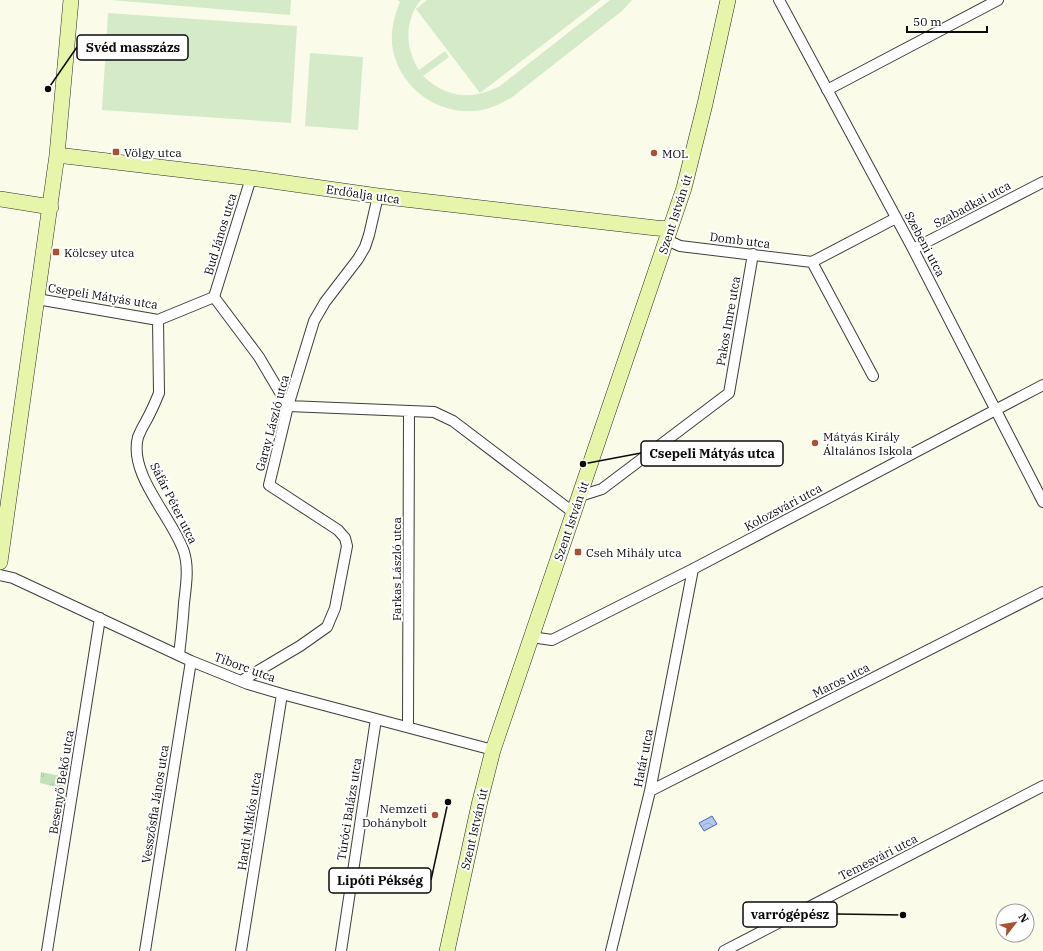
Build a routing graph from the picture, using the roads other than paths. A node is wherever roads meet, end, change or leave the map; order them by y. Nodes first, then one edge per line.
1 (71, 0) edge
2 (728, 0) edge
3 (779, 0) edge
4 (998, 0) edge
5 (827, 90) junction
6 (57, 155) junction
7 (251, 178) junction
8 (1043, 182) edge
9 (378, 196) junction
10 (0, 199) edge
11 (51, 207) junction
12 (896, 218) junction
13 (668, 234) junction
14 (913, 249) junction
15 (753, 254) junction
16 (812, 262) junction
17 (214, 297) junction
18 (37, 299) junction
19 (158, 320) junction
20 (873, 376) dead end
21 (1043, 385) edge
22 (288, 406) junction
23 (996, 410) junction
24 (409, 411) junction
25 (580, 496) junction
26 (1043, 502) edge
27 (574, 513) junction
28 (0, 562) edge
29 (693, 569) junction
30 (0, 575) edge
31 (1043, 592) edge
32 (100, 618) junction
33 (531, 637) junction
34 (179, 655) junction
35 (191, 661) junction
36 (241, 681) junction
37 (282, 694) junction
38 (376, 719) junction
39 (408, 727) junction
40 (493, 750) junction
41 (1043, 786) edge
42 (650, 791) junction
43 (47, 951) edge
44 (145, 951) edge
45 (242, 951) edge
46 (341, 951) edge
47 (447, 951) edge
48 (611, 951) edge
49 (724, 951) edge

1 - 6 street
2 - 13 street, Szent István út
3 - 5 street, Szebeni utca
4 - 5 street
5 - 12 street, Szebeni utca
6 - 7 street, Erdőalja utca
6 - 11 street
7 - 9 street, Erdőalja utca
7 - 17 street, Bud János utca
8 - 14 street, Szabadkai utca
9 - 13 street, Erdőalja utca
9 - 22 street, Garay László utca
10 - 11 street
11 - 18 street
12 - 14 street, Szebeni utca
12 - 16 street
13 - 15 street, Domb utca
13 - 25 street, Szent István út
14 - 23 street, Szebeni utca
15 - 16 street, Domb utca
15 - 25 street, Pakos Imre utca
16 - 20 street
17 - 19 street, Csepeli Mátyás utca
17 - 22 street
18 - 19 street, Csepeli Mátyás utca
18 - 28 street
19 - 34 street, Sáfár Péter utca
21 - 23 street, Kolozsvári utca
22 - 24 street
22 - 36 street, Garay László utca
23 - 26 street, Szebeni utca
23 - 29 street, Kolozsvári utca
24 - 27 street
24 - 39 street, Farkas László utca
25 - 27 street, Szent István út
27 - 33 street, Szent István út
29 - 33 street, Kolozsvári utca
29 - 42 street, Határ utca
30 - 32 street, Tiborc utca
31 - 42 street, Maros utca
32 - 34 street, Tiborc utca
32 - 43 street, Besenyő Bekő utca
33 - 40 street, Szent István út
34 - 35 street, Tiborc utca
35 - 36 street, Tiborc utca
35 - 44 street, Vesszősfia János utca
36 - 37 street, Tiborc utca
37 - 38 street, Tiborc utca
37 - 45 street, Hardi Miklós utca
38 - 39 street, Tiborc utca
38 - 46 street, Túróci Balázs utca
39 - 40 street, Tiborc utca
40 - 47 street, Szent István út
41 - 49 street, Temesvári utca
42 - 48 street, Határ utca

